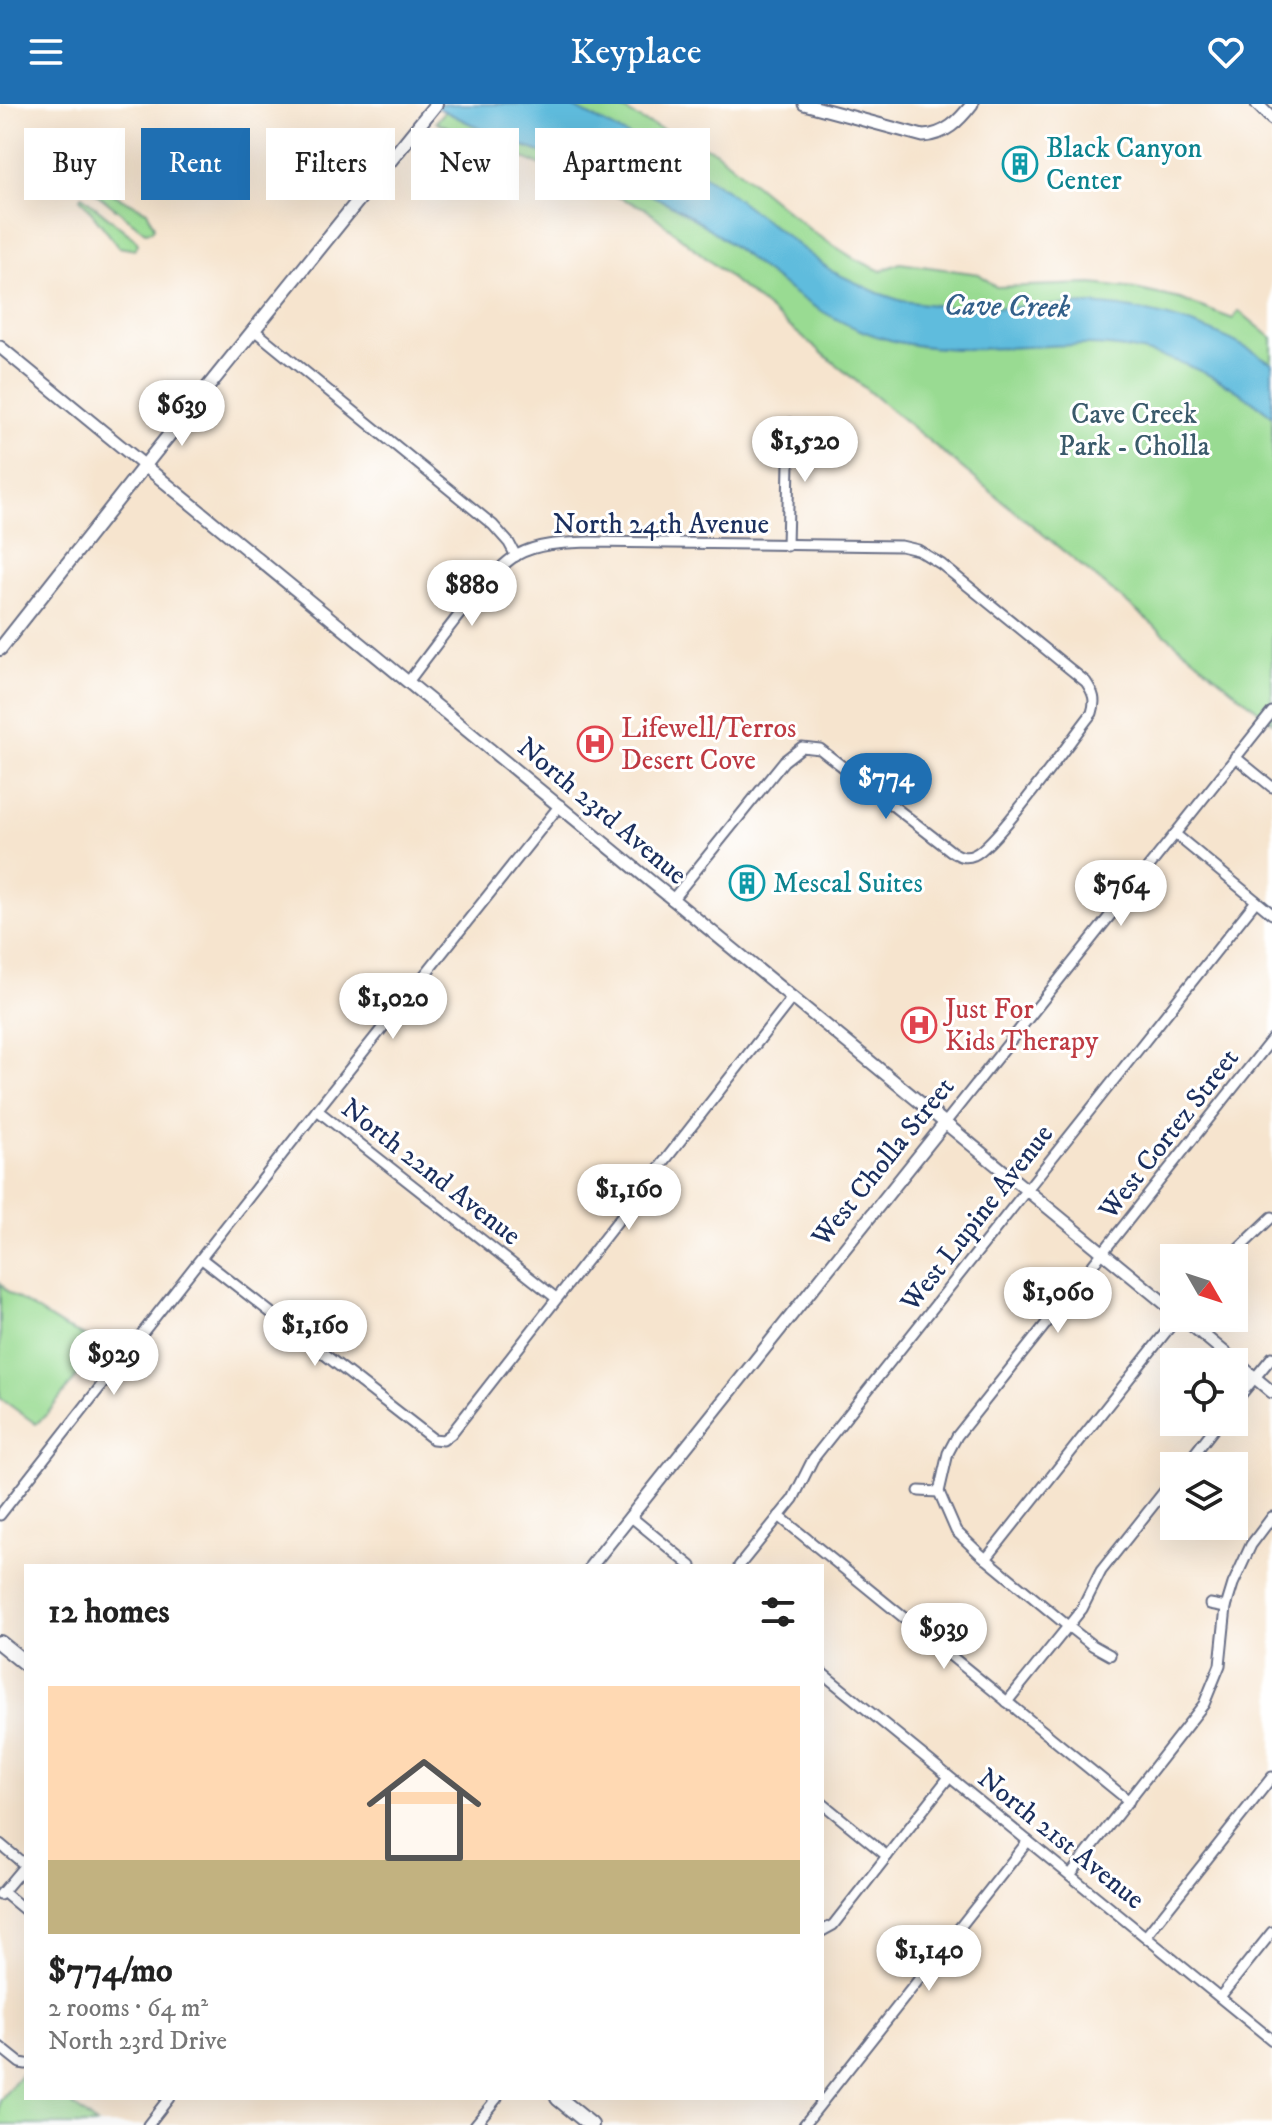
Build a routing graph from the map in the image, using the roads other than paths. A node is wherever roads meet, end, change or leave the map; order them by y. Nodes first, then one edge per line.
1 (804, 104) edge
2 (972, 104) edge
3 (1257, 104) edge
4 (434, 106) edge
5 (1272, 119) edge
6 (254, 330) junction
7 (0, 347) edge
8 (790, 423) dead end
9 (144, 466) junction
10 (787, 546) junction
11 (516, 556) junction
12 (0, 649) edge
13 (408, 682) junction
14 (1272, 712) edge
15 (1235, 757) junction
16 (1272, 787) edge
17 (560, 805) junction
18 (1175, 834) junction
19 (672, 900) junction
20 (1256, 901) junction
21 (1272, 914) edge
22 (792, 998) junction
23 (1272, 1039) edge
24 (317, 1110) junction
25 (945, 1123) junction
26 (1026, 1191) junction
27 (1272, 1217) edge
28 (1244, 1244) edge
29 (1102, 1253) junction
30 (202, 1259) junction
31 (556, 1298) junction
32 (1160, 1300) edge
33 (1169, 1332) edge
34 (1198, 1332) edge
35 (1272, 1357) edge
36 (1255, 1378) junction
37 (1248, 1386) edge
38 (1272, 1392) edge
39 (1208, 1436) edge
40 (1196, 1452) edge
41 (919, 1491) dead end
42 (939, 1492) junction
43 (1160, 1497) edge
44 (0, 1515) edge
45 (630, 1516) junction
46 (779, 1516) junction
47 (1272, 1517) edge
48 (986, 1559) junction
49 (593, 1564) edge
50 (689, 1564) edge
51 (741, 1564) edge
52 (1210, 1604) dead end
53 (1226, 1607) junction
54 (1069, 1627) junction
55 (0, 1643) edge
56 (1110, 1655) dead end
57 (24, 1662) edge
58 (824, 1675) edge
59 (1007, 1702) junction
60 (949, 1777) junction
61 (1272, 1777) edge
62 (1129, 1801) junction
63 (824, 1805) edge
64 (1028, 1841) junction
65 (0, 1844) edge
66 (887, 1856) junction
67 (24, 1862) edge
68 (24, 1866) edge
69 (1070, 1875) junction
70 (1, 1894) edge
71 (24, 1910) edge
72 (824, 1930) edge
73 (1272, 1932) edge
74 (1146, 1936) junction
75 (1220, 1997) junction
76 (1272, 2040) edge
77 (0, 2047) edge
78 (24, 2064) edge
79 (167, 2100) edge
80 (495, 2100) edge
81 (560, 2100) edge
82 (824, 2100) edge
83 (824, 2100) edge
84 (148, 2125) edge
85 (475, 2125) edge
86 (591, 2125) edge
87 (804, 2125) edge

1 - 2 street
3 - 5 street
4 - 6 main road
6 - 9 main road
6 - 11 street, North 24th Avenue
7 - 9 street, North 23rd Avenue
8 - 10 street
9 - 12 main road
9 - 13 street, North 23rd Avenue
10 - 11 street, North 24th Avenue
10 - 19 street, North 24th Avenue
11 - 13 street
13 - 17 street, North 23rd Avenue
14 - 15 street, West Cholla Street
15 - 16 street
15 - 18 street, West Cholla Street
17 - 19 street, North 23rd Avenue
17 - 24 street
18 - 20 street
18 - 25 street, West Cholla Street
19 - 22 street, North 23rd Avenue
20 - 21 street
20 - 26 street, West Lupine Avenue
22 - 25 street, North 23rd Avenue
22 - 31 street
23 - 29 street, West Cortez Street
24 - 30 street
24 - 31 street, North 22nd Avenue
25 - 26 street, North 23rd Avenue
25 - 45 street, West Cholla Street
26 - 29 street, North 23rd Avenue
26 - 46 street, West Lupine Avenue
27 - 28 street
29 - 32 street, North 23rd Avenue
29 - 42 street, West Cortez Street
30 - 31 street
30 - 44 street
33 - 48 street
34 - 36 street
35 - 36 street
36 - 37 street
36 - 38 street
39 - 40 street
41 - 42 street
42 - 48 street
43 - 54 street
45 - 49 street, West Cholla Street
45 - 50 street
46 - 51 street, West Lupine Avenue
46 - 59 street
47 - 53 street
48 - 54 street
52 - 53 street
53 - 62 street
54 - 56 street
54 - 59 street
55 - 57 main road
58 - 60 street, North 21st Avenue
59 - 62 street
60 - 64 street, North 21st Avenue
60 - 66 street
61 - 74 street
62 - 69 street
63 - 66 street
64 - 69 street, North 21st Avenue
64 - 83 street
65 - 67 street
66 - 72 street
68 - 70 street
69 - 74 street, North 21st Avenue
70 - 71 street
73 - 75 street
74 - 75 street, North 21st Avenue
75 - 76 street, North 21st Avenue
77 - 78 street
79 - 84 street
80 - 85 street
81 - 86 main road
82 - 87 street

